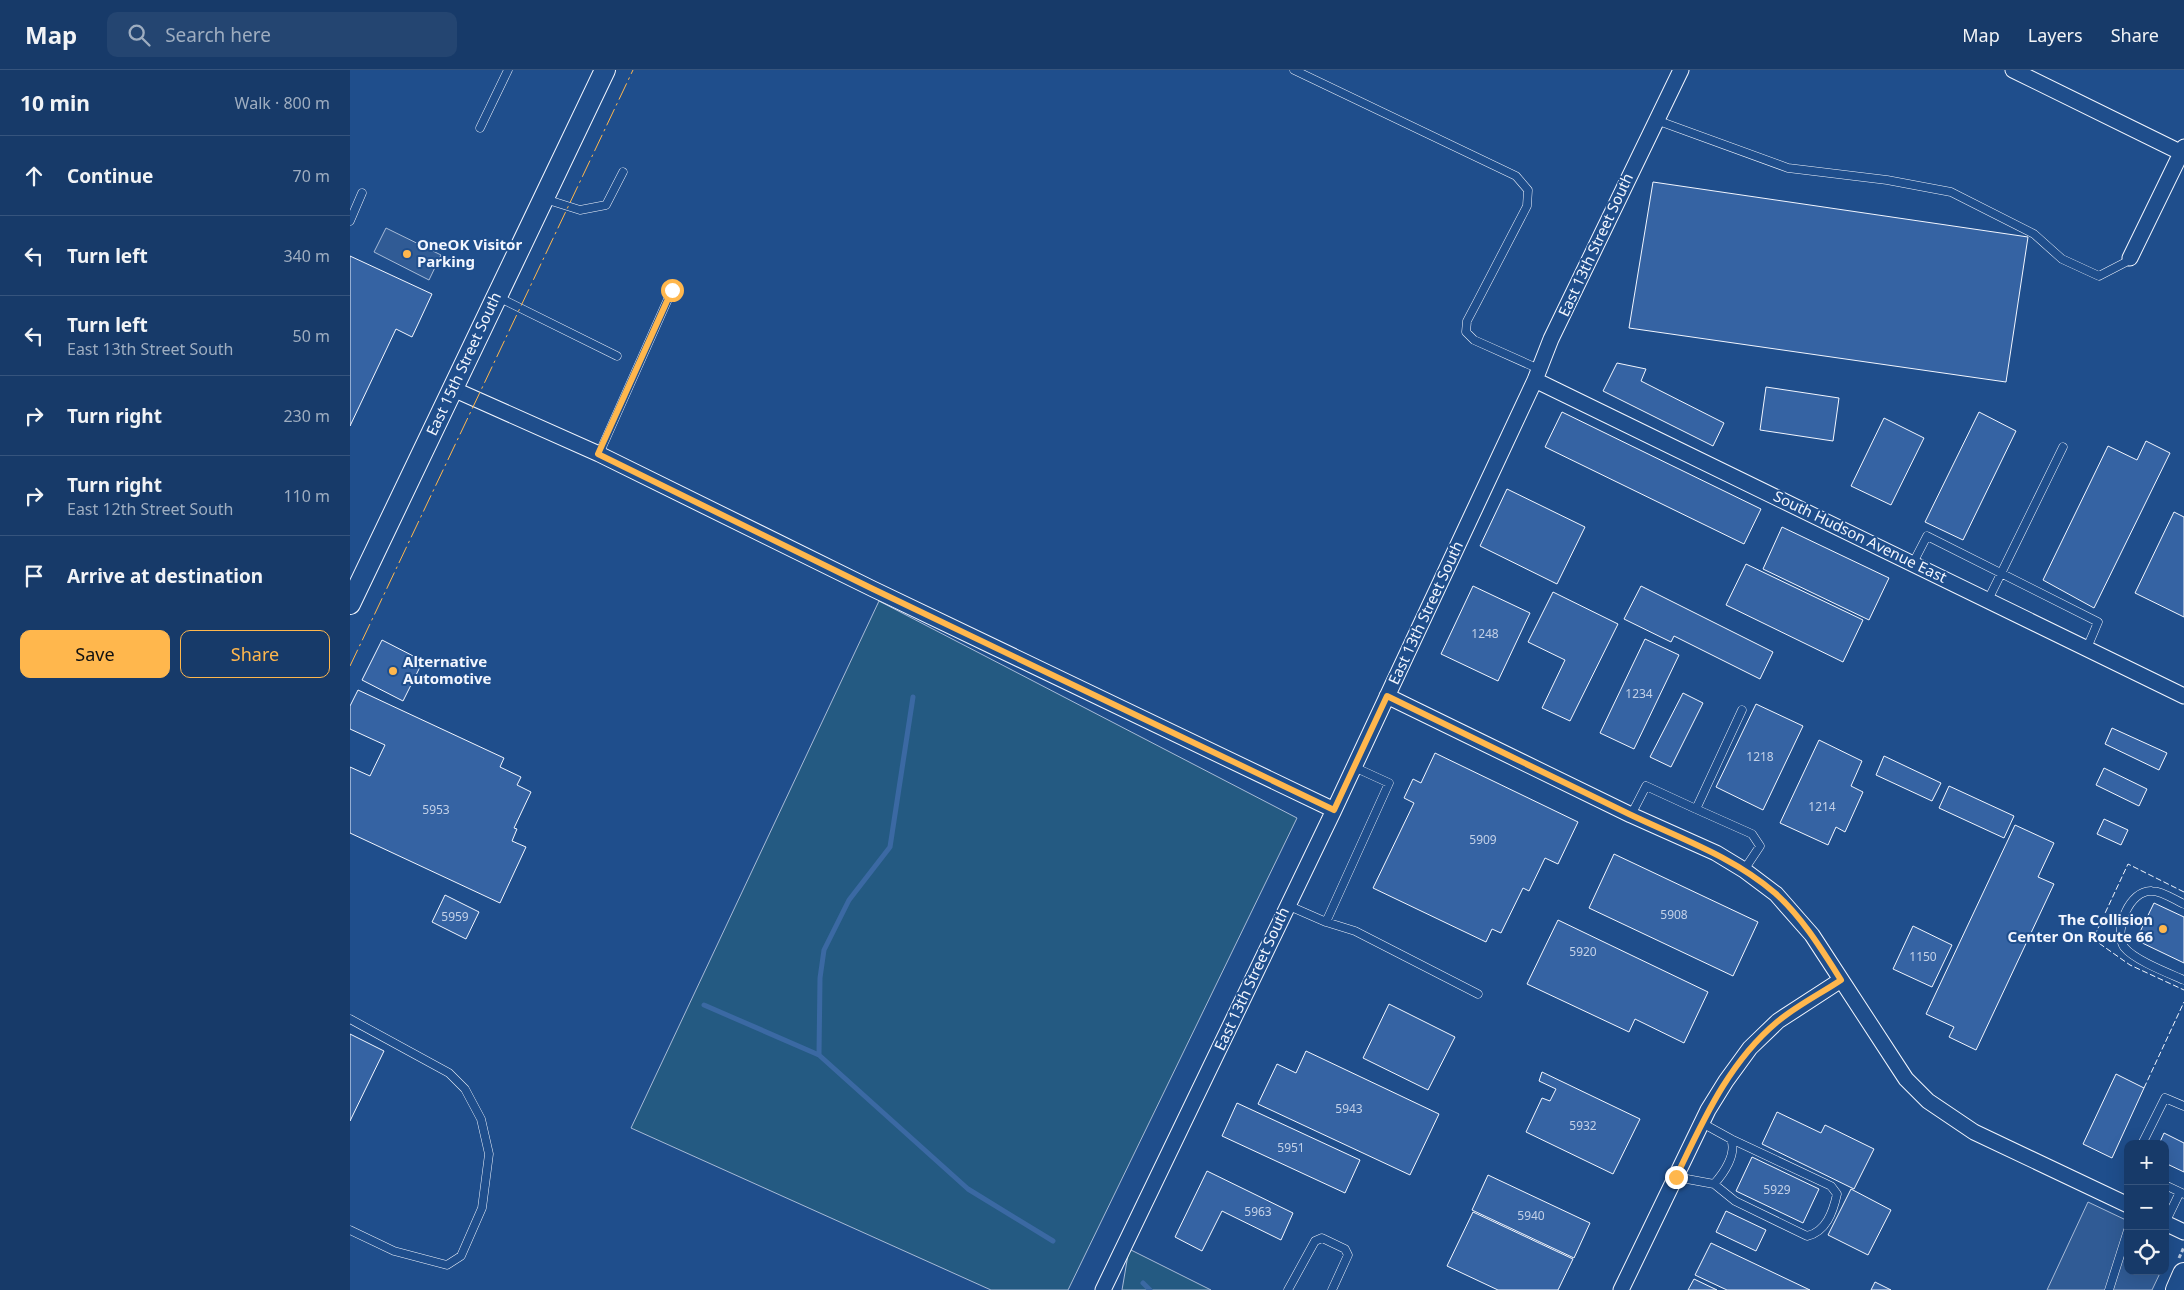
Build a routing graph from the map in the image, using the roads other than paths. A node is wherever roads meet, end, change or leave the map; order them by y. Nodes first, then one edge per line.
1 (508, 70) edge
2 (604, 70) edge
3 (1294, 70) edge
4 (1681, 70) edge
5 (2013, 70) edge
6 (1656, 120) junction
7 (480, 128) dead end
8 (2183, 151) edge
9 (623, 172) dead end
10 (362, 193) dead end
11 (543, 199) junction
12 (350, 221) edge
13 (2130, 258) joint
14 (672, 290) dead end
15 (496, 297) junction
16 (617, 356) dead end
17 (1537, 375) junction
18 (453, 389) junction
19 (2063, 447) dead end
20 (598, 454) junction
21 (1913, 563) junction
22 (2001, 572) junction
23 (1988, 600) junction
24 (350, 604) edge
25 (2087, 648) junction
26 (1387, 696) junction
27 (2184, 696) edge
28 (1742, 710) dead end
29 (1354, 767) junction
30 (1696, 809) junction
31 (1334, 810) junction
32 (1631, 815) junction
33 (1744, 870) junction
34 (2184, 904) edge
35 (1287, 905) junction
36 (1326, 922) junction
37 (1841, 980) junction
38 (2184, 980) edge
39 (1478, 994) dead end
40 (350, 1020) edge
41 (2184, 1106) edge
42 (1702, 1123) junction
43 (1731, 1139) junction
44 (2144, 1140) edge
45 (1676, 1177) junction
46 (1714, 1184) junction
47 (2169, 1187) edge
48 (2182, 1193) edge
49 (2124, 1203) edge
50 (2169, 1216) edge
51 (2169, 1225) edge
52 (350, 1230) edge
53 (2184, 1232) edge
54 (2124, 1243) edge
55 (2184, 1274) edge
56 (1103, 1290) edge
57 (1288, 1290) edge
58 (1332, 1290) edge
59 (1622, 1290) edge
60 (2109, 1290) edge
61 (2176, 1290) edge

1 - 7 lane
2 - 11 main road, East 15th Street South
3 - 17 lane
4 - 6 street, East 13th Street South
5 - 8 street
6 - 13 lane
6 - 17 street, East 13th Street South
8 - 13 street
9 - 11 lane
10 - 12 lane
11 - 15 main road, East 15th Street South
14 - 20 lane
15 - 16 lane
15 - 18 main road, East 15th Street South
17 - 21 street, South Hudson Avenue East
17 - 26 street, East 13th Street South
18 - 20 street
18 - 24 main road, East 15th Street South
19 - 22 lane
20 - 31 street
21 - 22 lane
21 - 23 street, South Hudson Avenue East
22 - 23 lane
22 - 25 lane
23 - 25 street, South Hudson Avenue East
25 - 27 street, South Hudson Avenue East
26 - 29 street, East 13th Street South
26 - 32 street
28 - 30 lane
29 - 31 street, East 13th Street South
29 - 36 lane
30 - 32 lane
30 - 33 lane
31 - 35 street, East 13th Street South
32 - 33 street
33 - 37 street
34 - 38 lane
35 - 36 lane
35 - 56 street, East 13th Street South
36 - 39 lane
37 - 42 street
37 - 49 street
40 - 52 lane
41 - 44 lane
42 - 43 lane
42 - 45 street
43 - 46 lane
43 - 46 lane
45 - 46 lane
45 - 59 street
47 - 48 lane
48 - 50 lane
51 - 53 street
54 - 60 lane
55 - 61 main road
57 - 58 lane

